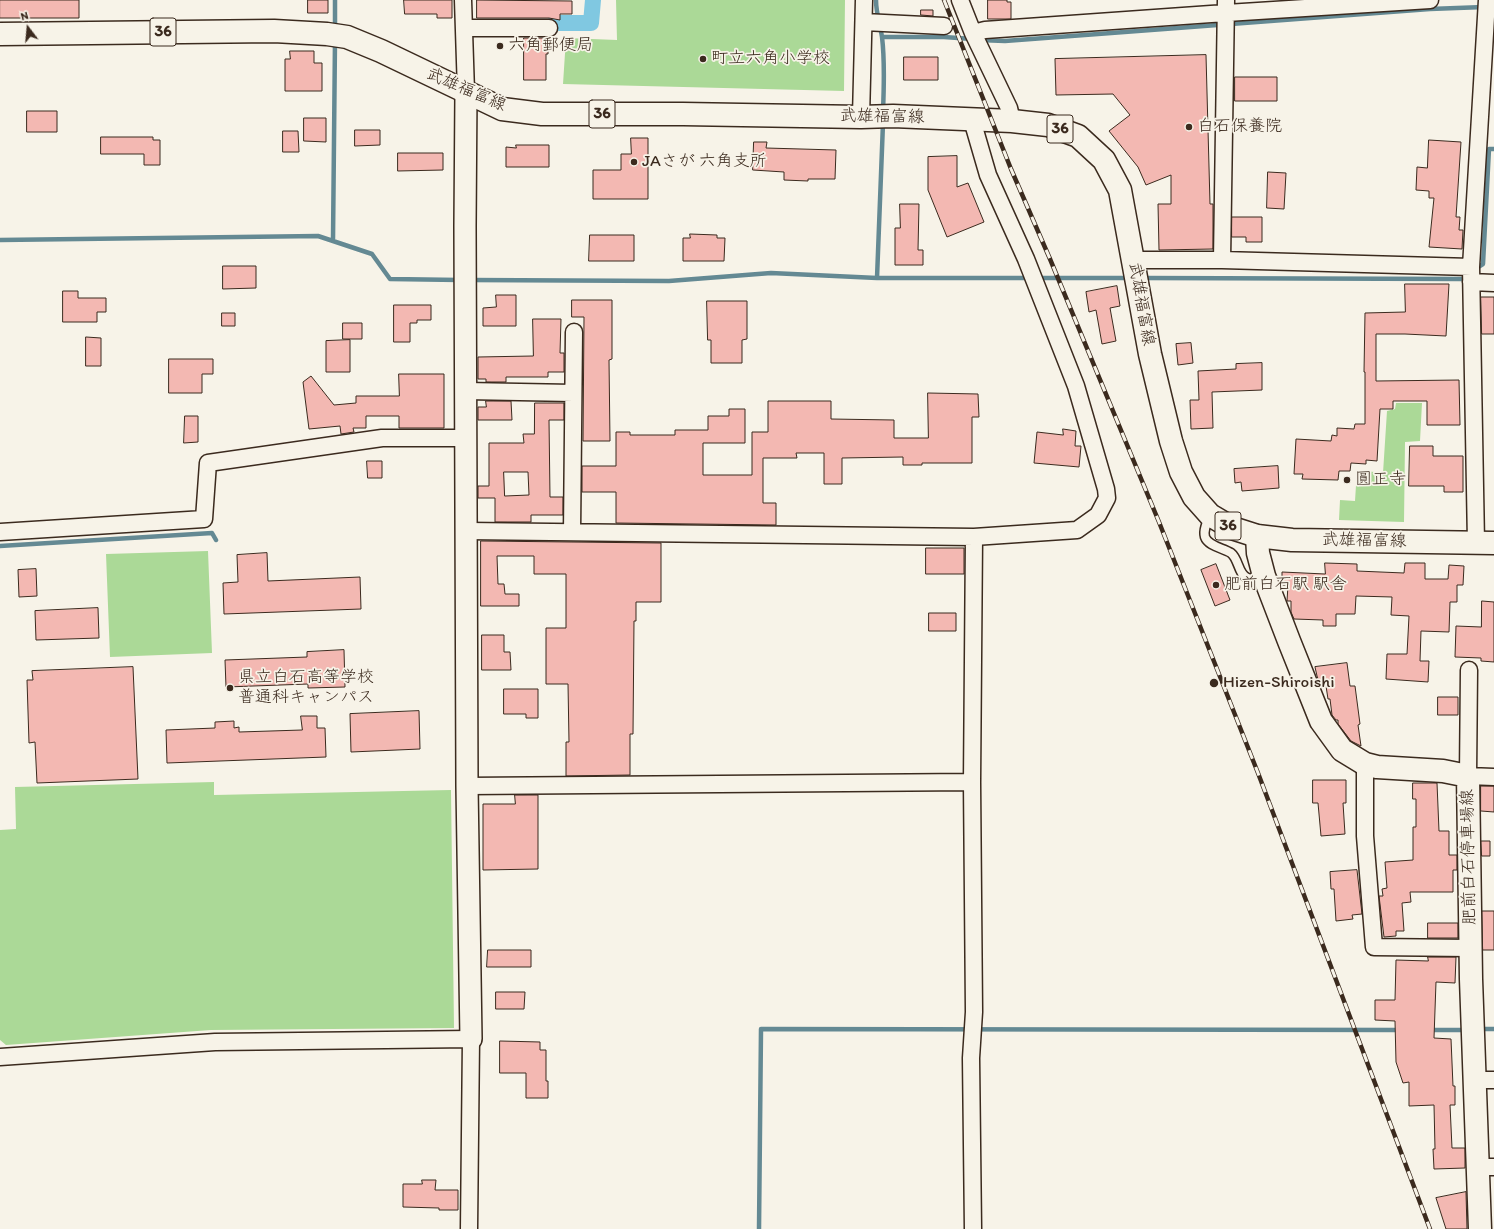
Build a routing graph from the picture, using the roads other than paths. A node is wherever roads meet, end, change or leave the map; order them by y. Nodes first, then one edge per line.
1 (864, 0) edge
2 (960, 0) edge
3 (1430, 0) edge
4 (1489, 12) edge
5 (463, 14) edge
6 (1223, 15) edge
7 (867, 23) junction
8 (944, 26) dead end
9 (549, 28) dead end
10 (0, 34) edge
11 (976, 39) junction
12 (466, 92) junction
13 (876, 117) junction
14 (972, 120) junction
15 (1012, 122) junction
16 (1222, 260) junction
17 (1135, 270) junction
18 (1471, 274) junction
19 (1494, 283) edge
20 (574, 332) dead end
21 (466, 391) junction
22 (573, 393) junction
23 (466, 438) junction
24 (1210, 515) junction
25 (467, 531) junction
26 (0, 532) edge
27 (572, 532) junction
28 (1257, 536) junction
29 (974, 537) junction
30 (1485, 543) edge
31 (1264, 576) junction
32 (1468, 670) dead end
33 (1365, 764) junction
34 (1468, 776) junction
35 (1494, 777) edge
36 (972, 782) junction
37 (467, 786) junction
38 (1470, 948) junction
39 (471, 1039) junction
40 (0, 1057) edge
41 (1484, 1080) edge
42 (1486, 1167) edge
43 (469, 1229) edge
44 (973, 1229) edge
45 (1480, 1229) edge

1 - 7 street
2 - 11 street
3 - 6 street
4 - 18 street
5 - 9 street
5 - 12 street
6 - 11 street
6 - 16 street
7 - 8 street
7 - 13 street
10 - 12 main road, 武雄福富線 / 36
11 - 15 street
12 - 13 main road, 武雄福富線 / 36
12 - 21 street
13 - 14 main road, 武雄福富線 / 36
14 - 15 main road, 武雄福富線 / 36
14 - 29 street
15 - 17 main road, 武雄福富線 / 36
16 - 17 street
16 - 18 street
17 - 24 main road, 武雄福富線 / 36
18 - 19 street
18 - 30 street
20 - 22 street
21 - 22 street
21 - 23 street
22 - 27 street
23 - 25 street
23 - 26 street
24 - 28 main road, 武雄福富線 / 36
24 - 31 lane
25 - 27 street
25 - 37 street
27 - 29 street
28 - 30 main road, 武雄福富線 / 36
28 - 31 main road, 肥前白石停車場線
29 - 36 street
31 - 33 main road, 肥前白石停車場線
32 - 34 street
33 - 34 main road, 肥前白石停車場線
33 - 38 street
34 - 35 street
34 - 38 main road, 肥前白石停車場線
36 - 37 street
36 - 44 street
37 - 39 street
38 - 41 main road, 肥前白石停車場線
39 - 40 street
39 - 43 street
41 - 42 main road, 肥前白石停車場線
42 - 45 main road, 肥前白石停車場線

